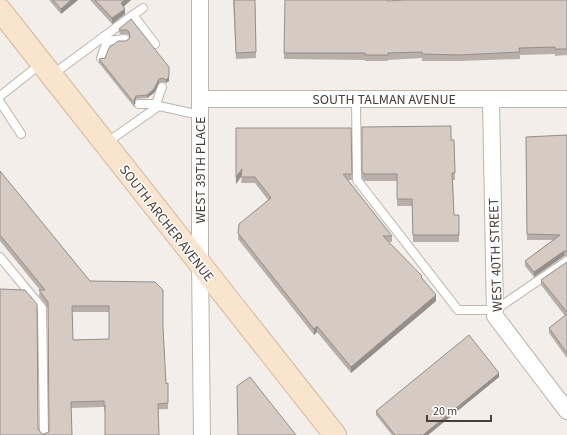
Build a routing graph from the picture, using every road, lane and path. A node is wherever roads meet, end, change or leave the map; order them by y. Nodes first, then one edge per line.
1 (200, 0) edge
2 (143, 8) dead end
3 (0, 10) edge
4 (133, 15) junction
5 (105, 39) junction
6 (125, 40) edge
7 (155, 44) dead end
8 (113, 49) edge
9 (102, 58) edge
10 (47, 69) junction
11 (162, 87) dead end
12 (0, 96) edge
13 (149, 96) edge
14 (567, 99) edge
15 (356, 100) junction
16 (492, 100) junction
17 (0, 102) edge
18 (139, 104) dead end
19 (157, 105) junction
20 (200, 107) junction
21 (21, 134) dead end
22 (105, 144) junction
23 (0, 257) edge
24 (567, 260) edge
25 (200, 263) junction
26 (495, 310) junction
27 (567, 411) edge
28 (44, 435) edge
29 (202, 435) edge
30 (335, 435) edge

1 - 20 street, WEST 39TH PLACE
2 - 4 lane
3 - 10 main road, SOUTH ARCHER AVENUE
4 - 5 lane
4 - 7 lane
5 - 6 lane
5 - 8 lane
5 - 9 lane
5 - 10 lane
10 - 12 lane
10 - 22 main road, SOUTH ARCHER AVENUE
11 - 19 lane
13 - 19 lane
14 - 16 street, SOUTH TALMAN AVENUE
15 - 16 street, SOUTH TALMAN AVENUE
15 - 20 street, SOUTH TALMAN AVENUE
15 - 26 lane
16 - 26 street, WEST 40TH STREET
17 - 21 lane
18 - 19 lane
19 - 20 lane
19 - 22 lane
20 - 25 street, WEST 39TH PLACE
22 - 25 main road, SOUTH ARCHER AVENUE
23 - 28 lane
24 - 26 lane
25 - 29 street, WEST 39TH PLACE
25 - 30 main road, SOUTH ARCHER AVENUE
26 - 27 street, WEST 40TH STREET

